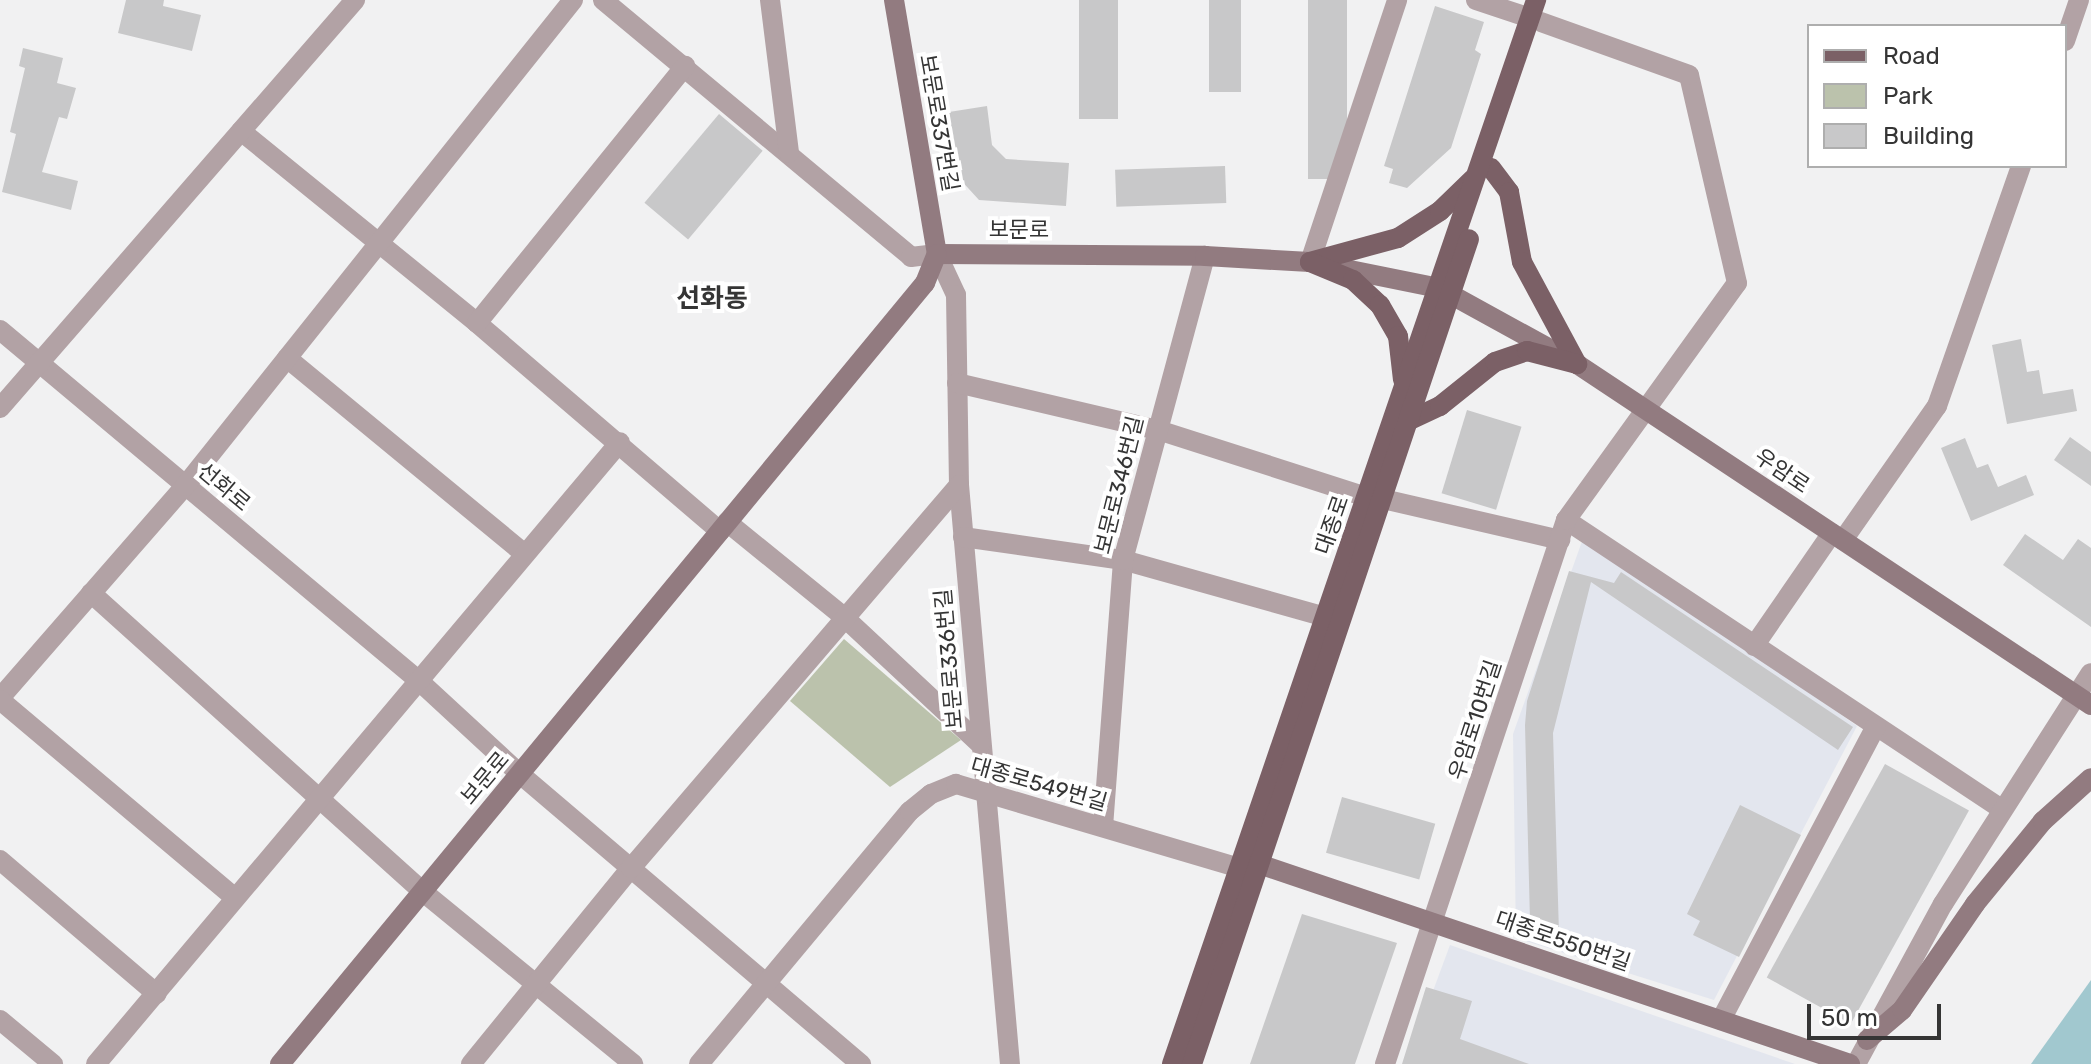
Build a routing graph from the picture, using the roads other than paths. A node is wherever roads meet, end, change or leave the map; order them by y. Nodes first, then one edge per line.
1 (355, 0) edge
2 (573, 0) edge
3 (603, 0) edge
4 (770, 0) edge
5 (894, 0) edge
6 (1397, 0) edge
7 (1476, 0) edge
8 (1548, 0) edge
9 (2079, 0) edge
10 (1535, 13) edge
11 (2067, 35) edge
12 (685, 66) junction
13 (241, 131) junction
14 (789, 153) junction
15 (2020, 168) edge
16 (1484, 171) junction
17 (379, 243) junction
18 (937, 254) junction
19 (1205, 256) junction
20 (1310, 262) junction
21 (1446, 292) junction
22 (477, 323) junction
23 (0, 330) edge
24 (287, 358) junction
25 (39, 362) junction
26 (1577, 364) junction
27 (957, 383) junction
28 (1403, 393) junction
29 (0, 408) edge
30 (1646, 410) junction
31 (1410, 420) junction
32 (1158, 430) junction
33 (620, 442) junction
34 (959, 485) junction
35 (185, 486) junction
36 (1375, 498) junction
37 (724, 526) junction
38 (1563, 530) junction
39 (963, 537) junction
40 (1838, 537) junction
41 (525, 554) junction
42 (1123, 560) junction
43 (91, 593) junction
44 (1326, 617) junction
45 (845, 618) junction
46 (1754, 646) junction
47 (2091, 673) edge
48 (418, 680) junction
49 (0, 699) edge
50 (2083, 700) edge
51 (1876, 726) junction
52 (980, 744) junction
53 (520, 774) junction
54 (2091, 778) edge
55 (983, 791) junction
56 (319, 798) junction
57 (2003, 810) junction
58 (1103, 827) junction
59 (0, 860) edge
60 (1249, 866) junction
61 (631, 868) junction
62 (422, 891) junction
63 (234, 897) junction
64 (1433, 922) junction
65 (535, 986) junction
66 (766, 986) junction
67 (157, 994) junction
68 (0, 1020) edge
69 (1721, 1020) junction
70 (1867, 1040) junction
71 (53, 1064) edge
72 (96, 1064) edge
73 (280, 1064) edge
74 (471, 1064) edge
75 (633, 1064) edge
76 (699, 1064) edge
77 (861, 1064) edge
78 (1010, 1064) edge
79 (1172, 1064) edge
80 (1192, 1064) edge
81 (1385, 1064) edge
82 (1853, 1064) edge

1 - 13 street
2 - 17 street
3 - 12 street
4 - 14 street
5 - 18 main road, 보문로337번길
6 - 20 street
7 - 10 street
8 - 10 main road, 대종로
9 - 11 street
10 - 16 main road, 대종로
10 - 30 street, 우암로10번길
12 - 14 street
12 - 22 street
13 - 17 street
13 - 25 street
14 - 18 street
15 - 40 street
16 - 20 main road
16 - 21 main road, 대종로
16 - 26 main road
17 - 22 street
17 - 24 street
18 - 19 main road, 보문로
18 - 27 street, 보문로336번길
18 - 37 main road, 보문로
19 - 20 main road, 보문로
19 - 32 street, 보문로346번길
20 - 21 main road, 보문로
20 - 28 main road
21 - 26 main road, 우암로
21 - 28 main road, 대종로
21 - 31 main road, 대종로
22 - 33 street
23 - 25 street, 선화로
24 - 35 street
24 - 41 street
25 - 29 street
25 - 35 street, 선화로
26 - 30 main road, 우암로
26 - 31 main road
27 - 32 street
27 - 34 street, 보문로336번길
28 - 36 main road, 대종로
30 - 38 street, 우암로10번길
30 - 40 main road, 우암로
31 - 36 main road, 대종로
32 - 36 street
32 - 42 street, 보문로346번길
33 - 37 street
33 - 41 street
34 - 39 street, 보문로336번길
34 - 45 street
35 - 43 street
35 - 48 street, 선화로
36 - 38 street
36 - 44 main road, 대종로
36 - 60 main road, 대종로
37 - 45 street
37 - 53 main road, 보문로
38 - 46 street
38 - 64 street, 우암로10번길
39 - 42 street
39 - 52 street, 보문로336번길
40 - 46 street
40 - 50 main road, 우암로
41 - 48 street
42 - 44 street
42 - 58 street, 보문로346번길
43 - 49 street
43 - 56 street
44 - 60 main road, 대종로
45 - 52 street
45 - 61 street
46 - 51 street
47 - 50 street
48 - 53 street, 선화로
48 - 56 street
49 - 63 street
50 - 57 street
51 - 57 street
51 - 69 street
52 - 55 street, 보문로336번길
53 - 61 street, 선화로
53 - 62 main road, 보문로
54 - 70 main road
55 - 58 street, 대종로549번길
55 - 66 street, 대종로549번길
55 - 78 street, 보문로336번길
56 - 62 street
56 - 63 street
57 - 70 street
58 - 60 street, 대종로549번길
59 - 67 street
60 - 64 main road, 대종로550번길
60 - 79 main road, 대종로
60 - 80 main road, 대종로
61 - 65 street
61 - 66 street, 선화로
62 - 65 street
62 - 73 main road, 보문로
63 - 67 street
64 - 69 main road, 대종로550번길
64 - 81 street, 우암로10번길
65 - 74 street
65 - 75 street
66 - 76 street
66 - 77 street, 선화로
67 - 72 street
68 - 71 street
69 - 82 main road, 대종로550번길
70 - 82 street

